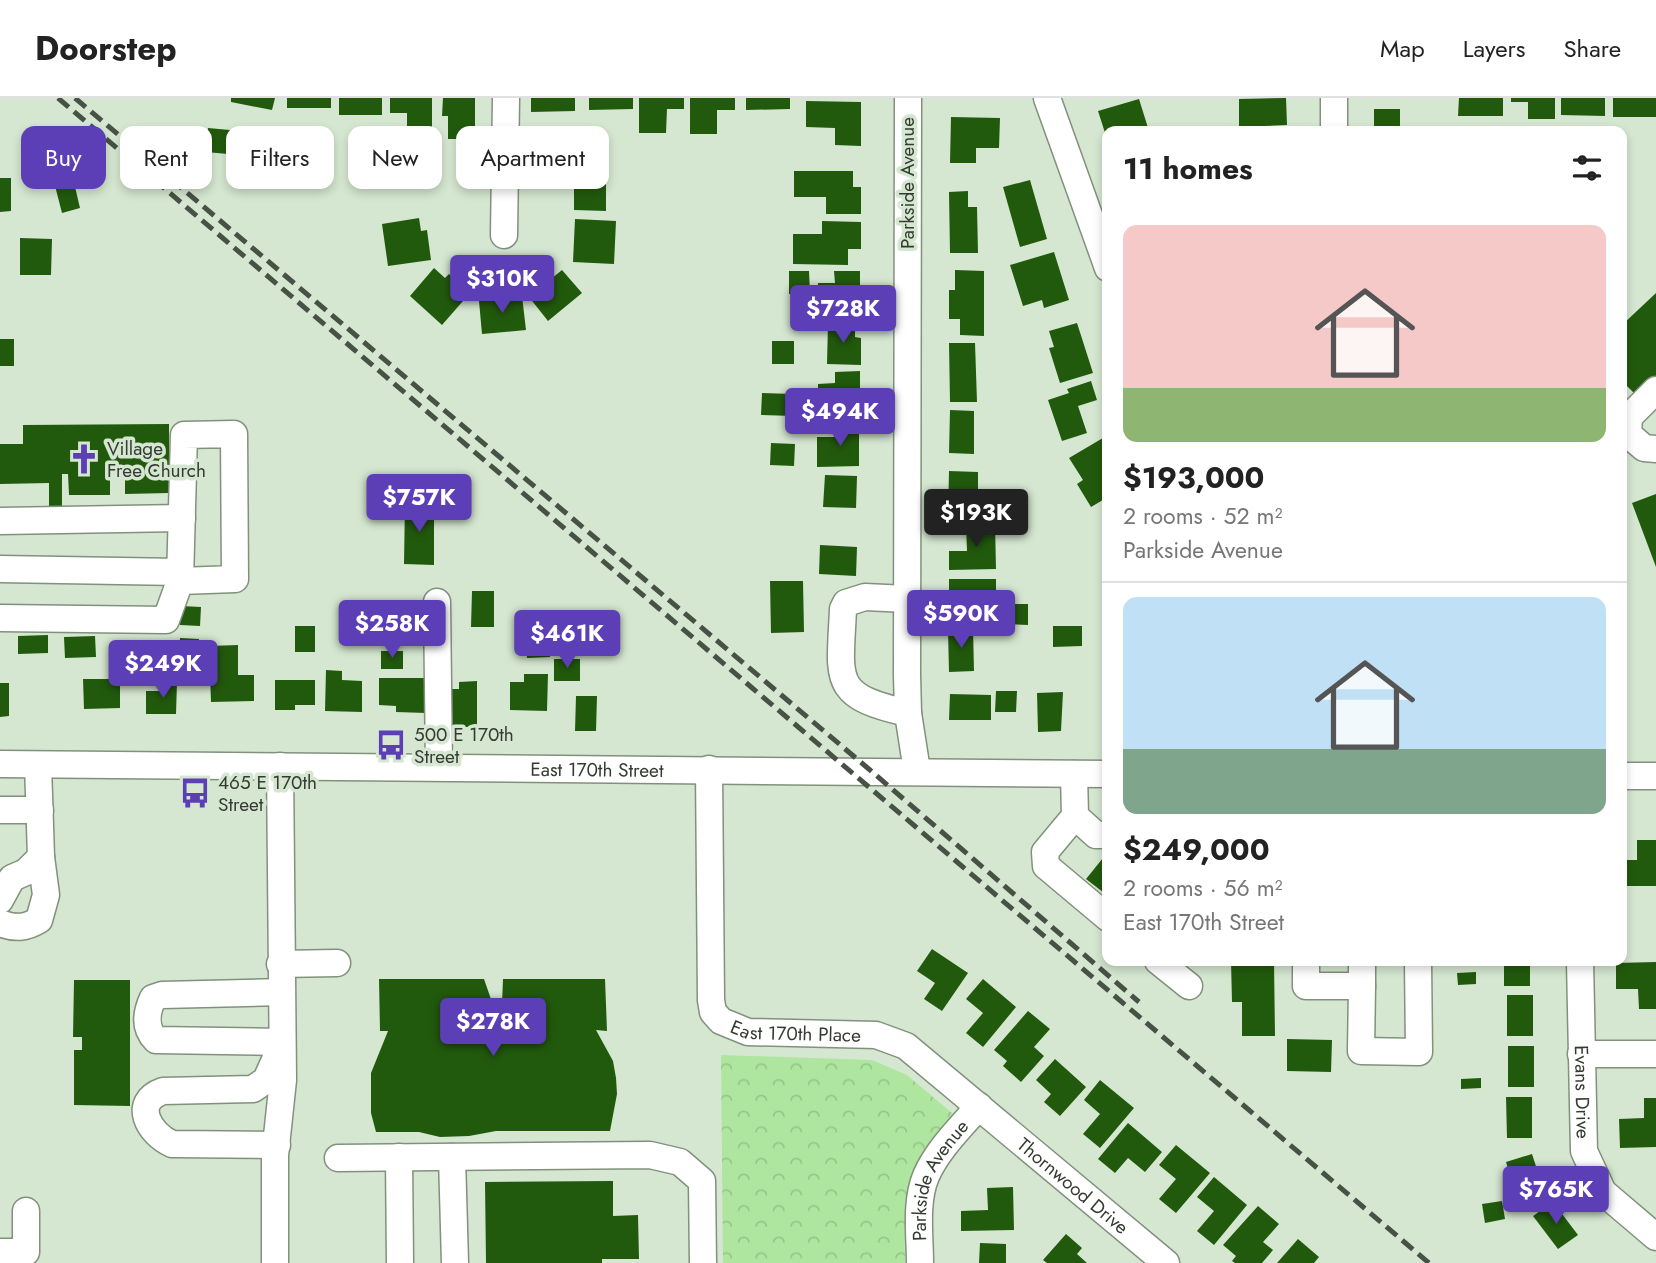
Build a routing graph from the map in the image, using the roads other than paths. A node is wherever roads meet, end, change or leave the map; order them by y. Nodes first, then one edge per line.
1 (506, 98) edge
2 (908, 98) edge
3 (1047, 98) edge
4 (1334, 98) edge
5 (1334, 126) edge
6 (504, 235) dead end
7 (1102, 251) edge
8 (1656, 390) edge
9 (1656, 449) edge
10 (182, 518) junction
11 (0, 521) edge
12 (0, 569) edge
13 (180, 577) junction
14 (907, 599) junction
15 (437, 602) dead end
16 (0, 618) edge
17 (908, 713) junction
18 (0, 764) edge
19 (38, 765) junction
20 (279, 766) junction
21 (439, 767) junction
22 (709, 769) junction
23 (917, 771) junction
24 (1073, 774) junction
25 (1102, 774) edge
26 (1627, 776) edge
27 (1656, 776) edge
28 (0, 810) edge
29 (40, 810) junction
30 (1075, 816) junction
31 (1102, 835) edge
32 (41, 857) junction
33 (0, 900) edge
34 (1102, 913) edge
35 (0, 923) edge
36 (337, 963) dead end
37 (280, 964) junction
38 (1164, 966) edge
39 (1306, 966) edge
40 (1418, 966) edge
41 (1580, 966) edge
42 (1362, 973) edge
43 (1189, 986) dead end
44 (281, 992) junction
45 (282, 1042) junction
46 (1581, 1054) junction
47 (1656, 1054) edge
48 (979, 1106) junction
49 (277, 1145) junction
50 (398, 1157) junction
51 (452, 1157) junction
52 (338, 1158) dead end
53 (26, 1210) dead end
54 (1656, 1237) edge
55 (0, 1252) edge
56 (275, 1263) edge
57 (400, 1263) edge
58 (455, 1263) edge
59 (703, 1263) edge
60 (920, 1263) edge
61 (1166, 1263) edge

1 - 6 street
2 - 14 street, Parkside Avenue
3 - 7 street
4 - 5 street
8 - 9 street
10 - 11 street
10 - 13 street
10 - 13 street
12 - 13 street
13 - 16 street
14 - 17 street, Parkside Avenue
14 - 17 street
15 - 21 street
17 - 23 street, Parkside Avenue
18 - 19 street, East 170th Street
19 - 20 street, East 170th Street
19 - 29 street
20 - 21 street, East 170th Street
20 - 37 street
21 - 22 street, East 170th Street
22 - 23 street, East 170th Street
22 - 48 street, East 170th Place
23 - 24 street, East 170th Street
24 - 25 street, East 170th Street
24 - 30 street
26 - 27 street
28 - 29 street
29 - 32 street
30 - 31 street
30 - 34 street
32 - 33 street
32 - 35 street
36 - 37 street
37 - 44 street
38 - 43 street
39 - 42 street
40 - 42 street
41 - 46 street, Evans Drive
44 - 45 street
44 - 45 street
45 - 49 street
45 - 49 street
46 - 47 street
46 - 54 street, Evans Drive
48 - 60 street, Parkside Avenue
48 - 61 street, Thornwood Drive
49 - 56 street
50 - 51 street
50 - 52 street
50 - 57 street
51 - 58 street
51 - 59 street
53 - 55 street

